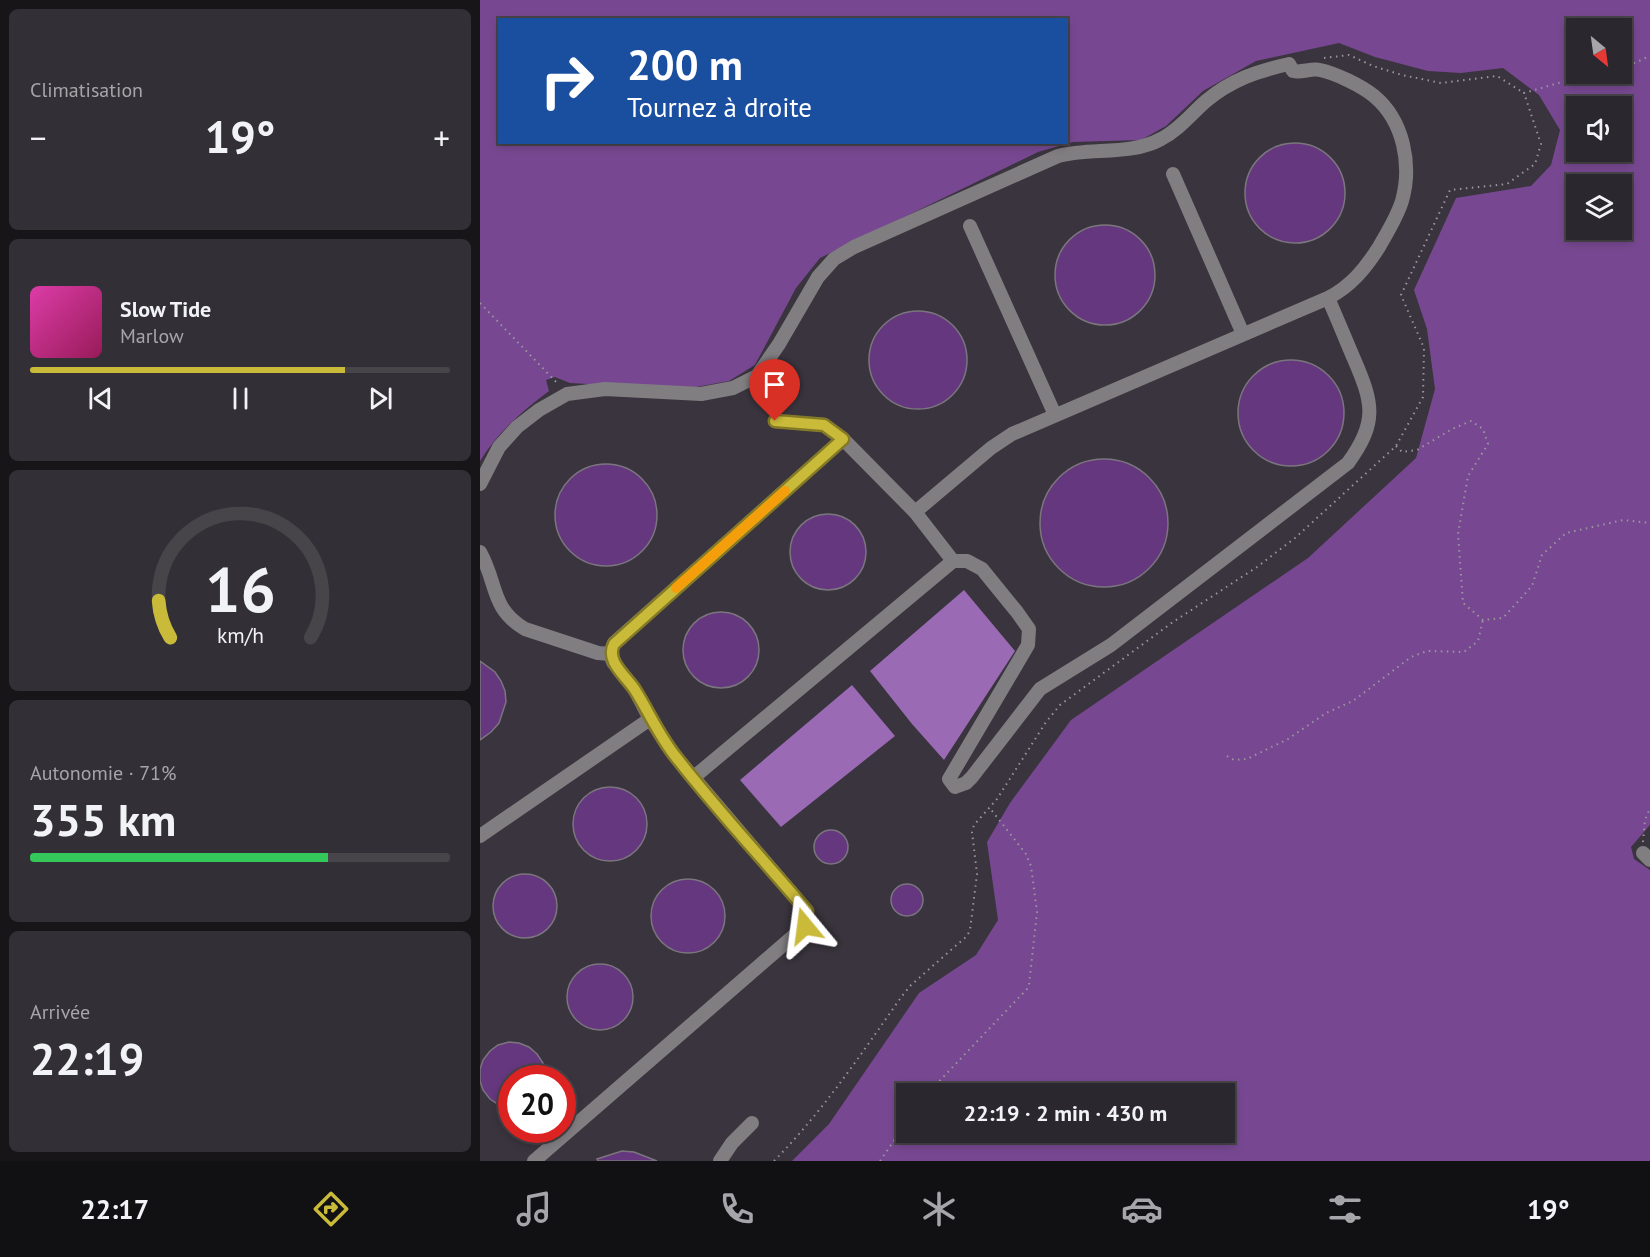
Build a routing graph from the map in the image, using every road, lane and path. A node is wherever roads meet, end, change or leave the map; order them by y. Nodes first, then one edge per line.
1 (1650, 56) edge
2 (1322, 58) dead end
3 (1632, 64) edge
4 (1566, 81) edge
5 (1524, 93) junction
6 (1173, 174) dead end
7 (970, 226) dead end
8 (1328, 298) junction
9 (480, 303) edge
10 (1243, 334) junction
11 (567, 394) junction
12 (1055, 415) junction
13 (775, 421) dead end
14 (843, 439) junction
15 (1396, 446) junction
16 (480, 484) edge
17 (915, 512) junction
18 (1650, 523) edge
19 (480, 552) edge
20 (953, 561) junction
21 (1483, 620) junction
22 (610, 654) junction
23 (650, 719) junction
24 (1227, 756) dead end
25 (694, 777) junction
26 (989, 807) junction
27 (1650, 808) edge
28 (480, 836) edge
29 (1647, 857) edge
30 (938, 1083) edge
31 (752, 1123) dead end
32 (896, 1138) edge
33 (534, 1161) edge
34 (720, 1161) edge
35 (774, 1161) edge
36 (880, 1161) edge

1 - 3 path
2 - 5 path
4 - 5 path
5 - 15 path
6 - 10 lane
7 - 12 lane
8 - 10 lane
8 - 11 lane
8 - 20 lane
9 - 11 path
10 - 12 lane
11 - 16 lane
12 - 17 lane
13 - 14 lane
14 - 17 lane
14 - 22 lane
15 - 21 path
15 - 26 path
17 - 20 lane
18 - 21 path
19 - 22 lane
20 - 25 lane
21 - 24 path
22 - 23 lane
23 - 25 lane
23 - 28 lane
25 - 33 lane
26 - 30 path
26 - 35 path
27 - 29 path
31 - 34 lane
32 - 36 path

